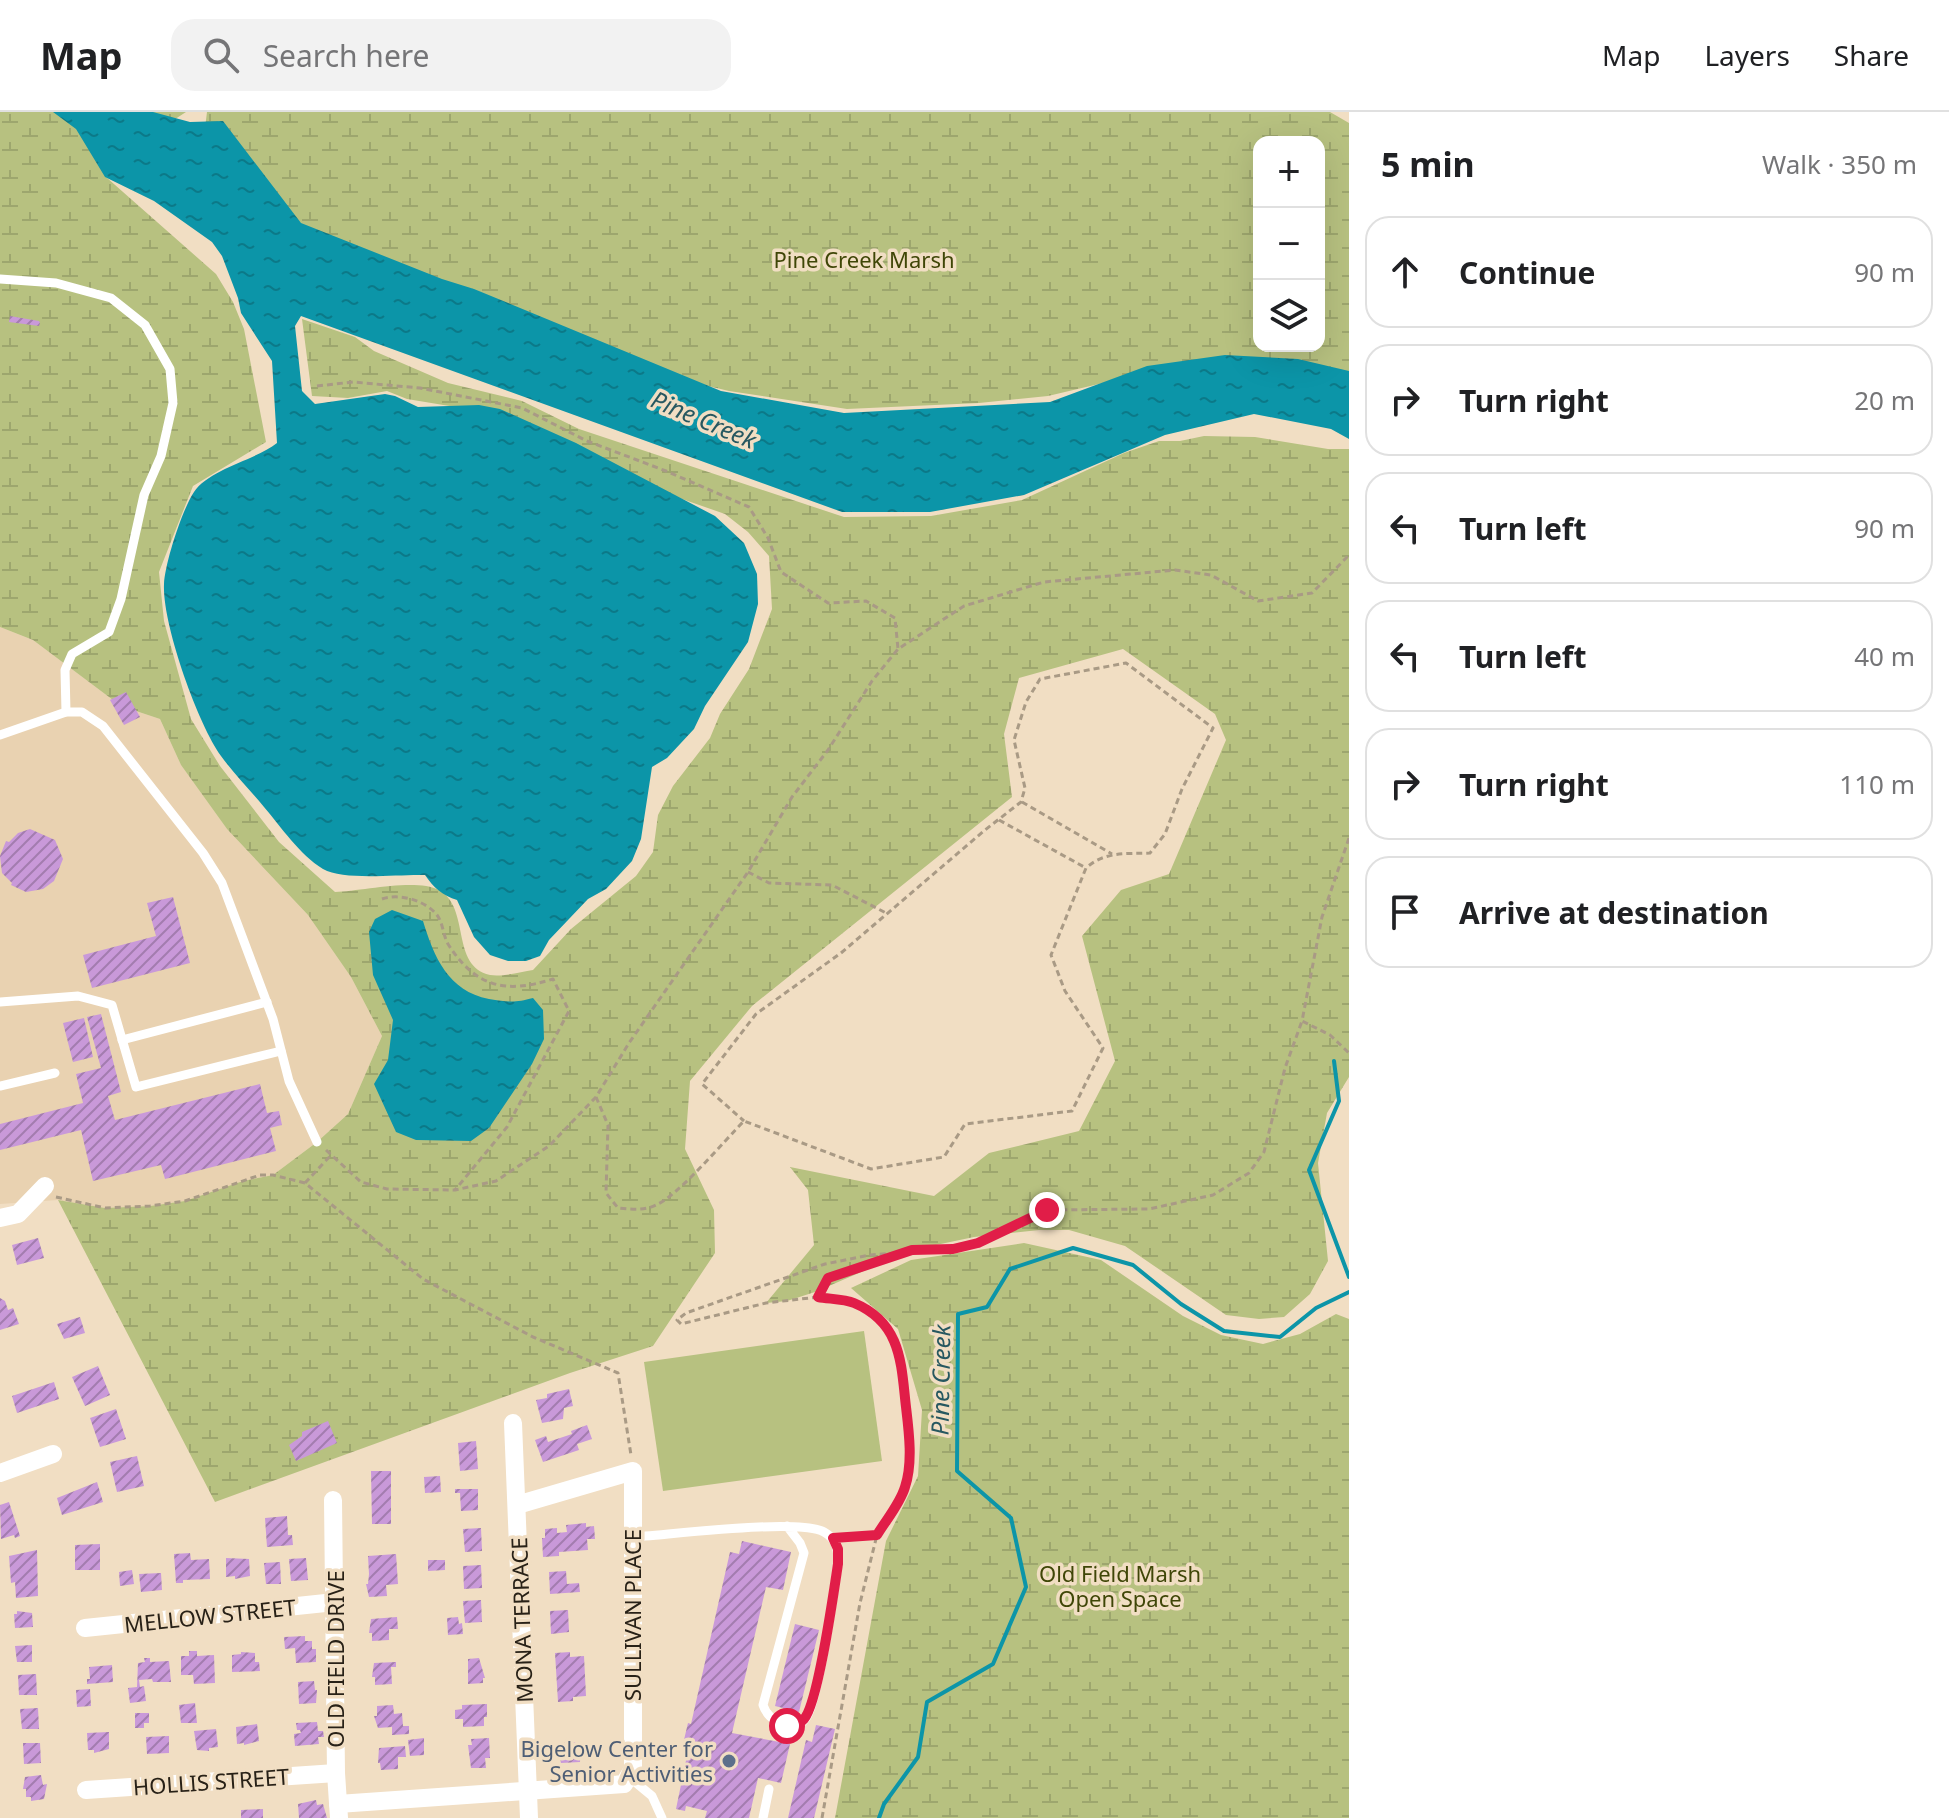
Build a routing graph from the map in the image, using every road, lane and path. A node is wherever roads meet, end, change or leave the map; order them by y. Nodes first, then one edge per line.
1 (0, 279) edge
2 (317, 386) dead end
3 (1349, 555) edge
4 (898, 649) junction
5 (66, 712) junction
6 (0, 735) edge
7 (1021, 802) junction
8 (998, 819) junction
9 (1349, 838) edge
10 (1112, 854) junction
11 (1086, 868) junction
12 (748, 872) junction
13 (382, 899) dead end
14 (888, 914) junction
15 (0, 1002) edge
16 (267, 1002) junction
17 (1302, 1021) junction
18 (122, 1040) junction
19 (281, 1051) junction
20 (1349, 1053) edge
21 (55, 1073) dead end
22 (0, 1086) edge
23 (596, 1097) junction
24 (744, 1121) junction
25 (317, 1142) joint
26 (332, 1154) junction
27 (305, 1183) junction
28 (45, 1186) joint
29 (455, 1190) junction
30 (0, 1218) edge
31 (912, 1250) junction
32 (818, 1297) junction
33 (513, 1423) dead end
34 (53, 1454) dead end
35 (633, 1471) junction
36 (0, 1473) edge
37 (333, 1500) dead end
38 (517, 1505) junction
39 (787, 1526) junction
40 (877, 1535) junction
41 (632, 1537) junction
42 (833, 1538) junction
43 (335, 1602) junction
44 (85, 1628) dead end
45 (336, 1773) junction
46 (629, 1777) junction
47 (769, 1789) dead end
48 (86, 1790) dead end
49 (528, 1791) junction
50 (339, 1811) edge
51 (529, 1818) edge
52 (662, 1818) edge
53 (763, 1818) edge
54 (822, 1818) edge

1 - 5 lane
2 - 4 path
3 - 4 path
4 - 12 path
5 - 6 lane
5 - 16 lane
7 - 8 path
7 - 10 path
7 - 10 path
8 - 11 path
8 - 14 path
9 - 17 path
10 - 11 path
11 - 24 path
12 - 14 path
12 - 23 path
13 - 29 path
14 - 24 path
15 - 18 lane
16 - 18 lane
16 - 19 lane
17 - 20 path
17 - 31 path
18 - 19 lane
19 - 25 lane
21 - 22 lane
23 - 24 path
23 - 29 path
25 - 26 path
26 - 27 path
26 - 29 path
27 - 28 path
27 - 35 path
28 - 30 street
31 - 32 path
31 - 32 path
32 - 40 path
33 - 38 street, MONA TERRACE
34 - 36 street
35 - 38 street
35 - 41 street, SULLIVAN PLACE
37 - 43 street, OLD FIELD DRIVE
38 - 49 street, MONA TERRACE
39 - 41 lane
39 - 42 lane
39 - 42 lane
40 - 42 path
40 - 54 path
41 - 46 street, SULLIVAN PLACE
43 - 44 street, MELLOW STREET
43 - 45 street, OLD FIELD DRIVE
45 - 48 street, HOLLIS STREET
45 - 50 street, OLD FIELD DRIVE
46 - 49 street
46 - 52 lane
47 - 53 lane
49 - 50 street
49 - 51 street, MONA TERRACE

